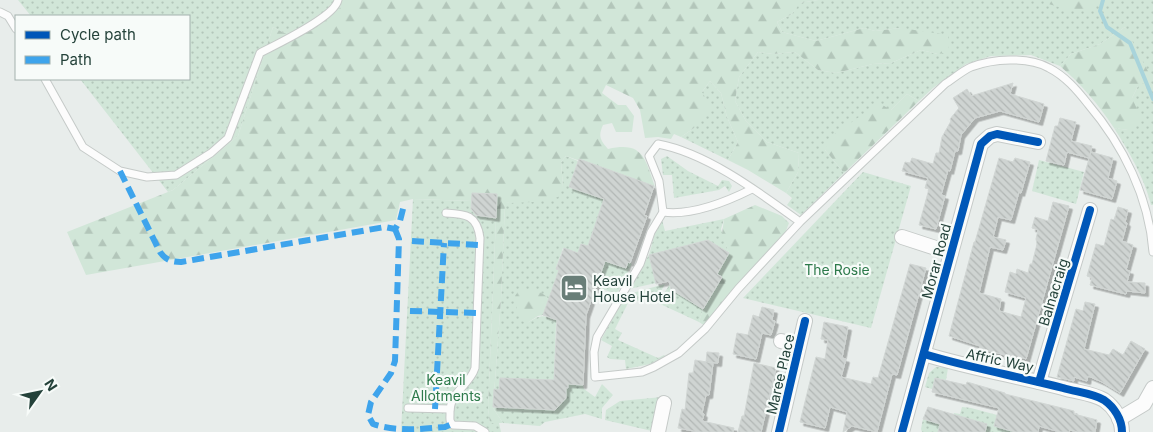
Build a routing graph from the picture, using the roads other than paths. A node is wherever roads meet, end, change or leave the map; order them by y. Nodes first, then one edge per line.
1 (338, 0) edge
2 (0, 12) edge
3 (15, 27) edge
4 (46, 80) edge
5 (1030, 144) dead end
6 (752, 189) junction
7 (1090, 210) dead end
8 (663, 212) junction
9 (446, 213) dead end
10 (800, 222) junction
11 (902, 237) dead end
12 (1153, 252) edge
13 (951, 253) junction
14 (805, 321) dead end
15 (781, 341) dead end
16 (799, 346) junction
17 (924, 354) junction
18 (1039, 382) junction
19 (1153, 388) edge
20 (664, 403) dead end
21 (408, 408) dead end
22 (450, 409) junction
23 (1121, 426) edge
24 (485, 432) edge
25 (658, 432) edge
26 (779, 432) edge
27 (902, 432) edge

1 - 4 lane
2 - 3 lane
5 - 13 street, Morar Road
6 - 8 lane
6 - 8 lane
6 - 10 lane
7 - 18 street, Balnacraig
8 - 10 lane
9 - 22 lane
10 - 12 lane
11 - 13 street
13 - 17 street, Morar Road
14 - 16 street, Maree Place
15 - 16 street, Maree Place
16 - 26 street, Maree Place
17 - 18 street, Affric Way
17 - 27 street, Morar Road
18 - 23 street, Affric Way
19 - 23 street
20 - 25 street
21 - 22 lane
22 - 24 lane

